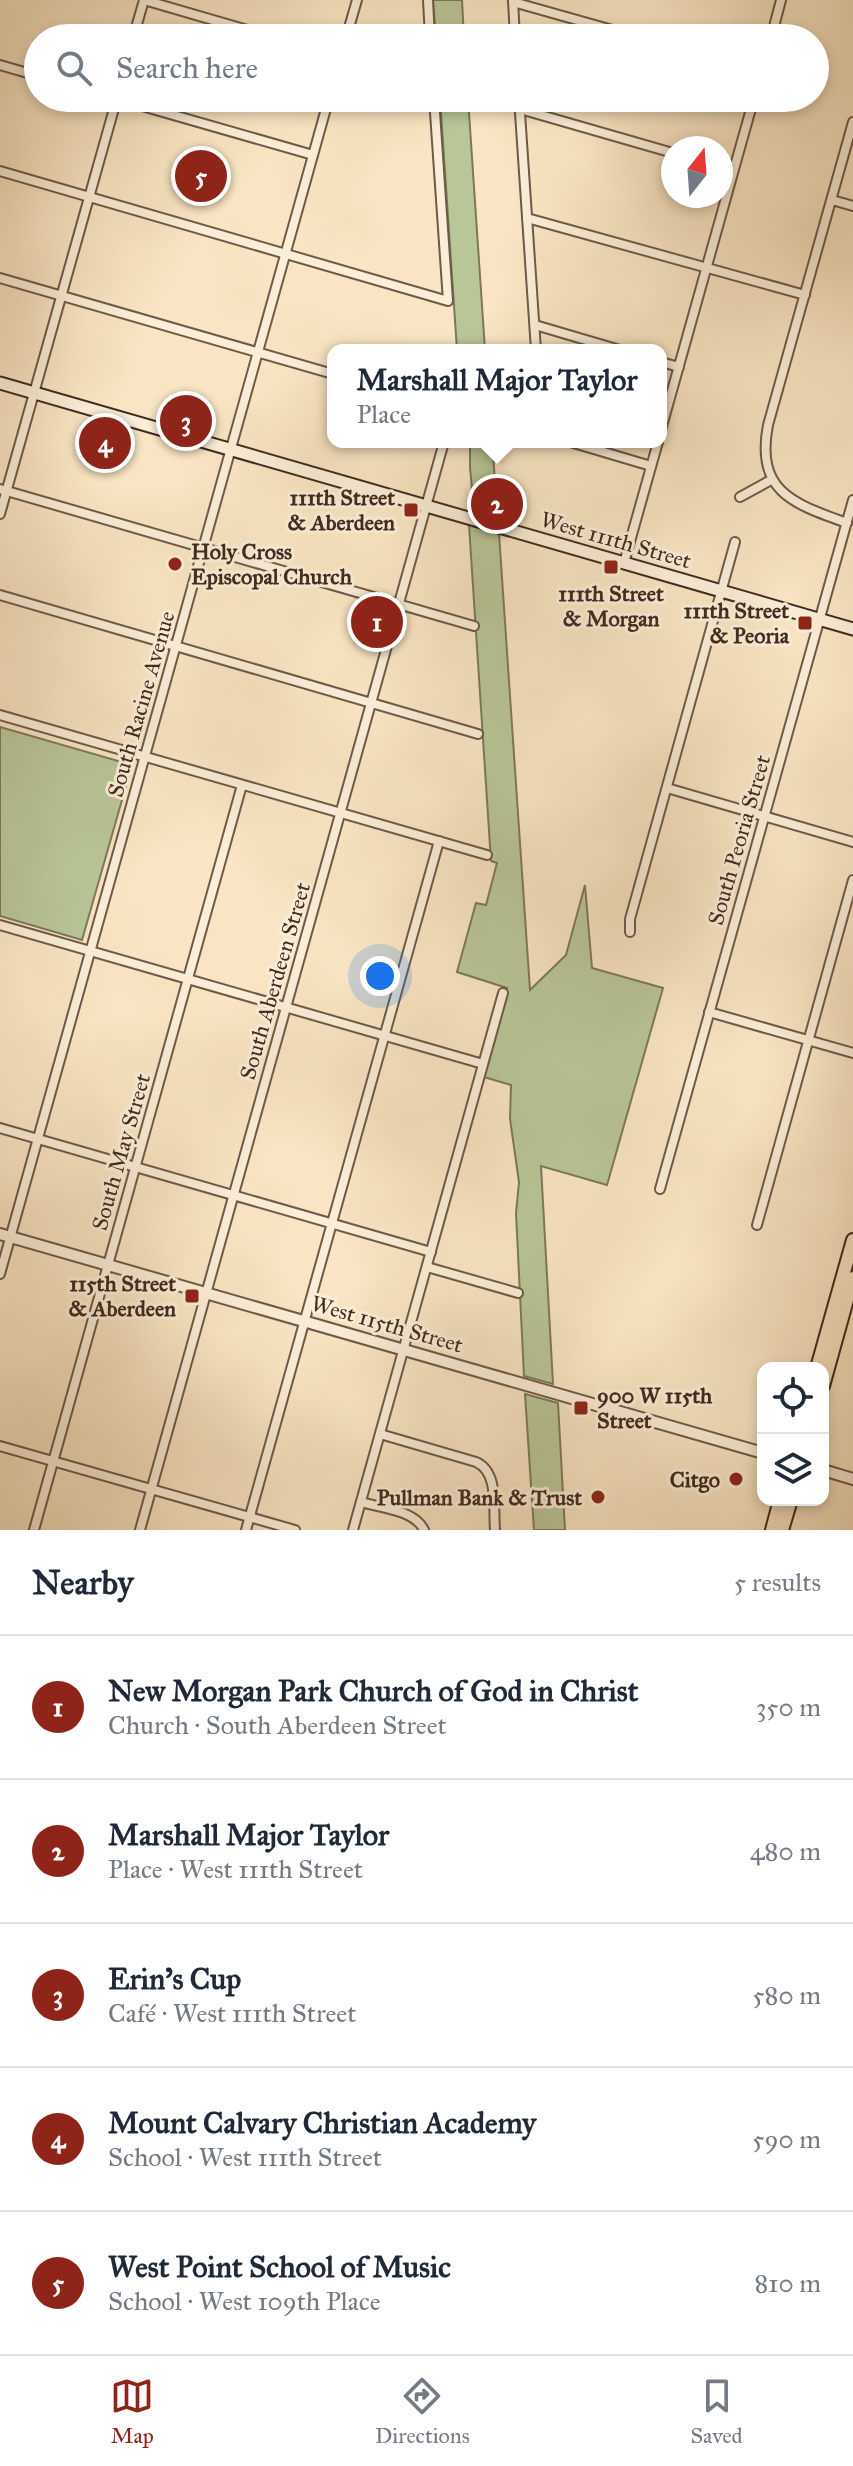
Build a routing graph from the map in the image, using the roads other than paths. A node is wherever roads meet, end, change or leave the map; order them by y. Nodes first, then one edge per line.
1 (144, 0) edge
2 (357, 0) edge
3 (428, 0) edge
4 (781, 0) edge
5 (513, 1) edge
6 (137, 24) edge
7 (227, 24) edge
8 (350, 24) edge
9 (429, 24) edge
10 (514, 24) edge
11 (593, 24) edge
12 (775, 24) edge
13 (0, 65) edge
14 (24, 72) edge
15 (112, 112) edge
16 (164, 112) edge
17 (325, 112) edge
18 (435, 112) edge
19 (520, 112) edge
20 (530, 112) edge
21 (750, 112) edge
22 (853, 122) edge
23 (661, 150) edge
24 (313, 155) junction
25 (733, 170) edge
26 (0, 171) edge
27 (89, 197) junction
28 (832, 200) junction
29 (853, 206) edge
30 (723, 208) edge
31 (527, 218) junction
32 (286, 253) junction
33 (707, 268) junction
34 (0, 278) edge
35 (805, 295) junction
36 (61, 296) junction
37 (535, 325) junction
38 (536, 344) edge
39 (600, 344) edge
40 (258, 352) junction
41 (667, 364) edge
42 (679, 367) junction
43 (327, 372) edge
44 (0, 383) edge
45 (34, 393) junction
46 (667, 409) edge
47 (442, 448) edge
48 (590, 448) edge
49 (656, 448) edge
50 (231, 450) junction
51 (651, 466) junction
52 (771, 480) junction
53 (3, 490) edge
54 (740, 497) dead end
55 (853, 500) edge
56 (427, 506) junction
57 (0, 514) edge
58 (847, 523) junction
59 (735, 542) dead end
60 (203, 548) junction
61 (624, 563) junction
62 (721, 591) junction
63 (0, 595) edge
64 (399, 604) junction
65 (820, 620) junction
66 (474, 626) dead end
67 (853, 629) edge
68 (176, 646) junction
69 (372, 703) junction
70 (0, 715) edge
71 (478, 734) dead end
72 (145, 757) junction
73 (242, 785) junction
74 (667, 788) junction
75 (341, 813) junction
76 (764, 816) junction
77 (439, 841) junction
78 (853, 842) edge
79 (487, 855) dead end
80 (853, 880) edge
81 (0, 925) edge
82 (630, 932) dead end
83 (91, 951) junction
84 (188, 979) junction
85 (503, 993) dead end
86 (286, 1007) junction
87 (709, 1012) junction
88 (384, 1036) junction
89 (808, 1040) junction
90 (853, 1053) edge
91 (483, 1064) junction
92 (0, 1128) edge
93 (38, 1139) junction
94 (135, 1167) junction
95 (660, 1189) dead end
96 (233, 1195) junction
97 (332, 1223) junction
98 (757, 1225) dead end
99 (5, 1236) edge
100 (853, 1240) edge
101 (431, 1252) junction
102 (108, 1265) junction
103 (850, 1265) edge
104 (427, 1267) junction
105 (0, 1274) edge
106 (853, 1278) edge
107 (206, 1293) junction
108 (518, 1293) dead end
109 (304, 1321) junction
110 (403, 1350) junction
111 (819, 1362) edge
112 (829, 1364) edge
113 (380, 1434) junction
114 (0, 1446) edge
115 (757, 1451) edge
116 (53, 1461) junction
117 (829, 1472) edge
118 (853, 1479) edge
119 (151, 1489) junction
120 (361, 1502) junction
121 (778, 1506) edge
122 (789, 1506) edge
123 (249, 1517) junction
124 (34, 1530) edge
125 (140, 1530) edge
126 (246, 1530) edge
127 (295, 1530) edge
128 (353, 1530) edge
129 (424, 1530) edge
130 (495, 1530) edge
131 (772, 1530) edge
132 (782, 1530) edge

1 - 6 street
1 - 7 street
2 - 8 street
3 - 9 street
4 - 12 street
5 - 10 street
5 - 11 street
13 - 14 street
15 - 27 street
16 - 24 street
17 - 24 street, South Racine Avenue
18 - 32 street
19 - 31 street
20 - 23 street
21 - 25 street
22 - 28 street
24 - 32 street, South Racine Avenue
26 - 27 street
27 - 32 street
27 - 36 street
28 - 29 street
28 - 35 street
30 - 33 street
31 - 33 street
31 - 37 street
32 - 40 street, South Racine Avenue
33 - 35 street
33 - 42 street
34 - 36 street
35 - 52 street
36 - 40 street
36 - 45 street
37 - 38 street
37 - 39 street
40 - 43 street
40 - 50 street, South Racine Avenue
41 - 42 street
42 - 46 street
44 - 45 main road, West 111th Street
45 - 50 main road, West 111th Street
45 - 53 street
47 - 56 street, South Aberdeen Street
48 - 51 street
49 - 51 street
50 - 56 main road, West 111th Street
50 - 60 street, South Racine Avenue
51 - 61 street
52 - 54 street
52 - 58 street
53 - 57 street
53 - 60 street
55 - 58 street, South Peoria Street
56 - 61 main road, West 111th Street
56 - 64 street, South Aberdeen Street
58 - 65 street, South Peoria Street
59 - 62 street
60 - 64 street
60 - 68 street, South Racine Avenue
61 - 62 main road, West 111th Street
62 - 65 main road, West 111th Street
62 - 74 street
63 - 68 street
64 - 66 street
64 - 69 street, South Aberdeen Street
65 - 67 main road, West 111th Street
65 - 76 street, South Peoria Street
68 - 69 street
68 - 72 street, South Racine Avenue
69 - 71 street
69 - 75 street, South Aberdeen Street
70 - 72 street
72 - 73 street
72 - 83 street, South Racine Avenue
73 - 75 street
73 - 84 street, South May Street
74 - 76 street
74 - 82 street
75 - 77 street
75 - 86 street, South Aberdeen Street
76 - 78 street
76 - 87 street, South Peoria Street
77 - 79 street
77 - 88 street
80 - 89 street
81 - 83 street
83 - 84 street
83 - 93 street, South Racine Avenue
84 - 86 street
84 - 94 street, South May Street
85 - 91 street
86 - 88 street
86 - 96 street, South Aberdeen Street
87 - 89 street
87 - 95 street, South Peoria Street
88 - 91 street
88 - 97 street
89 - 90 street
89 - 98 street
91 - 101 street
92 - 93 street
93 - 94 street
93 - 99 street, South Racine Avenue
94 - 96 street
94 - 102 street, South May Street
96 - 97 street
96 - 107 street, South Aberdeen Street
97 - 101 street
97 - 109 street
99 - 102 street, West 115th Street
99 - 105 street, South Racine Avenue
100 - 103 main road
101 - 104 street
102 - 107 street, West 115th Street
102 - 116 street, South May Street
103 - 111 main road
104 - 108 street
104 - 110 street
106 - 112 main road
107 - 109 street, West 115th Street
107 - 119 street, South Aberdeen Street
109 - 110 street, West 115th Street
109 - 123 street
110 - 113 street
110 - 115 street, West 115th Street
113 - 120 street
113 - 130 street
114 - 116 street
116 - 119 street
116 - 124 street, South May Street
117 - 118 street
119 - 123 street
119 - 125 street, South Aberdeen Street
120 - 128 street
120 - 129 street
121 - 131 main road
122 - 132 main road
123 - 126 street
123 - 127 street

